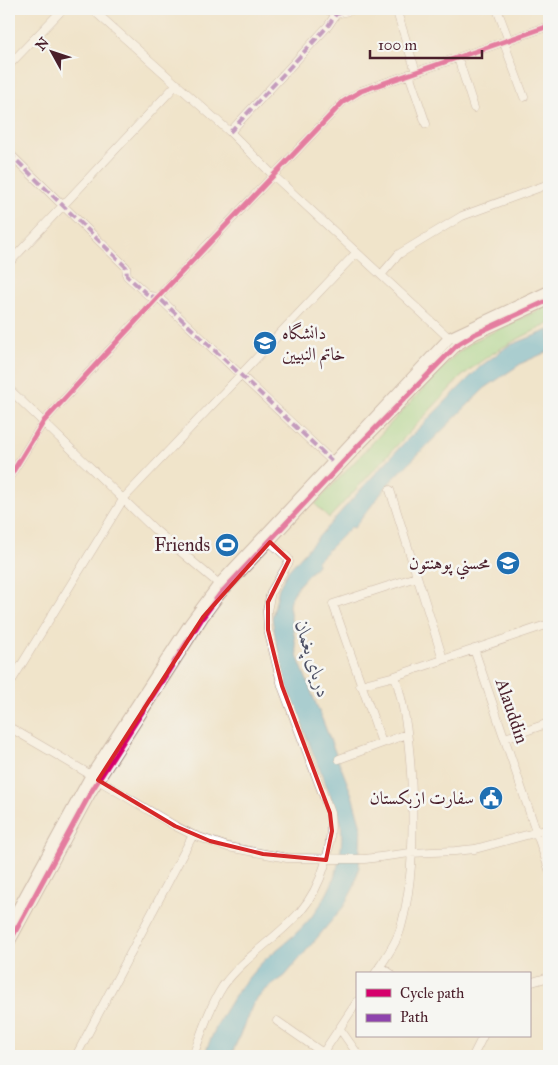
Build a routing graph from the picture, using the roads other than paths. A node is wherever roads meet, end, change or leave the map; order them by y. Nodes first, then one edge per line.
1 (63, 9) edge
2 (92, 9) edge
3 (326, 9) edge
4 (356, 9) edge
5 (396, 9) edge
6 (497, 9) edge
7 (336, 14) junction
8 (549, 26) edge
9 (507, 42) junction
10 (458, 58) junction
11 (9, 65) edge
12 (413, 73) junction
13 (177, 84) junction
14 (524, 97) dead end
15 (474, 108) dead end
16 (426, 124) dead end
17 (230, 132) junction
18 (9, 153) edge
19 (273, 175) junction
20 (549, 184) edge
21 (62, 207) junction
22 (356, 252) junction
23 (9, 263) edge
24 (381, 275) junction
25 (549, 290) edge
26 (158, 296) junction
27 (549, 300) edge
28 (449, 338) junction
29 (240, 376) junction
30 (9, 389) edge
31 (44, 421) junction
32 (332, 461) junction
33 (9, 478) edge
34 (390, 490) dead end
35 (307, 494) junction
36 (124, 498) junction
37 (270, 542) junction
38 (416, 577) junction
39 (219, 584) junction
40 (549, 624) edge
41 (474, 649) junction
42 (443, 659) junction
43 (395, 676) junction
44 (360, 684) junction
45 (9, 685) edge
46 (549, 723) edge
47 (9, 726) edge
48 (407, 734) junction
49 (505, 738) junction
50 (382, 743) junction
51 (339, 759) dead end
52 (95, 777) junction
53 (549, 829) edge
54 (538, 833) junction
55 (193, 835) junction
56 (410, 852) junction
57 (328, 860) junction
58 (549, 869) edge
59 (9, 925) edge
60 (9, 943) edge
61 (380, 966) junction
62 (376, 972) edge
63 (388, 972) edge
64 (549, 977) edge
65 (530, 983) edge
66 (356, 1004) edge
67 (277, 1021) dead end
68 (340, 1029) junction
69 (482, 1038) edge
70 (322, 1055) edge
71 (76, 1056) edge
72 (194, 1056) edge
73 (359, 1056) edge
74 (473, 1056) edge

1 - 11 street
2 - 13 street
3 - 7 street
4 - 7 street
5 - 12 street
6 - 9 street
7 - 17 street
8 - 9 street
9 - 10 street
9 - 14 street
10 - 12 street
10 - 15 street
12 - 16 street
12 - 19 street
13 - 17 street
13 - 21 street
17 - 19 street
18 - 21 street
19 - 22 street
19 - 26 street
20 - 24 street
21 - 23 street
21 - 26 street
22 - 24 street
22 - 29 street
24 - 28 street
25 - 28 main road
26 - 29 street
26 - 31 street
27 - 35 main road
28 - 32 main road
29 - 32 street
29 - 36 street
30 - 31 street
31 - 33 street
31 - 36 street
32 - 35 main road
34 - 38 street
35 - 37 main road
35 - 39 main road
36 - 39 street
36 - 45 street
37 - 52 main road
37 - 57 street
38 - 42 street
38 - 44 street
39 - 52 main road
40 - 41 street
41 - 42 street
41 - 49 street, Alauddin
42 - 43 street
43 - 44 street
43 - 48 street
44 - 50 street
46 - 49 street
47 - 52 street
48 - 50 street
48 - 56 street
49 - 54 street, Alauddin
50 - 51 street
52 - 55 street
52 - 59 main road
52 - 60 main road
53 - 54 street
54 - 56 street
54 - 58 street, Alauddin
55 - 57 street
55 - 71 street
56 - 57 street
56 - 61 street
57 - 72 street
61 - 62 street
61 - 63 street
64 - 65 street
66 - 68 street
67 - 70 street
68 - 70 street
68 - 73 street
69 - 74 street

